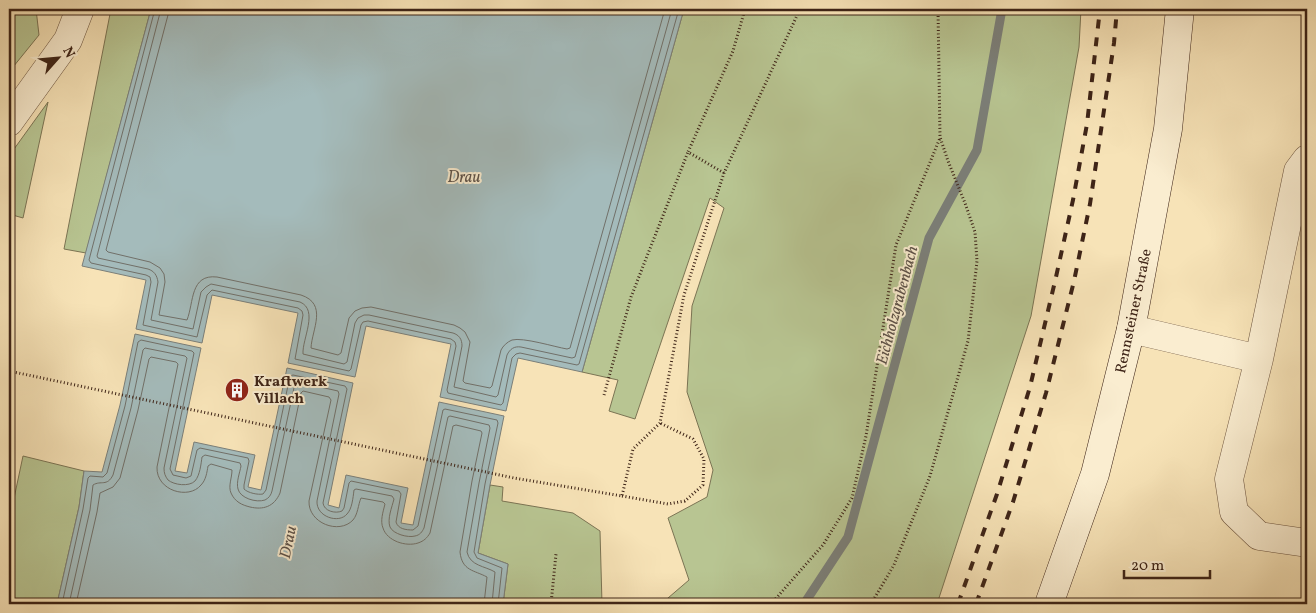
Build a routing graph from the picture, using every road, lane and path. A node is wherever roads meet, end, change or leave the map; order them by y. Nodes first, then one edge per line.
1 (80, 9) edge
2 (745, 9) edge
3 (800, 9) edge
4 (938, 9) edge
5 (1180, 9) edge
6 (9, 122) edge
7 (940, 137) junction
8 (688, 152) junction
9 (1307, 159) edge
10 (724, 173) junction
11 (1131, 329) junction
12 (1260, 359) junction
13 (9, 372) edge
14 (604, 395) dead end
15 (660, 423) junction
16 (622, 496) junction
17 (1307, 543) edge
18 (556, 554) dead end
19 (551, 604) edge
20 (771, 604) edge
21 (871, 604) edge
22 (1050, 604) edge

1 - 6 street
2 - 8 path
3 - 10 path
4 - 7 path
5 - 11 street, Rennsteiner Straße
7 - 20 path
7 - 21 path
8 - 10 path
8 - 14 path
9 - 12 street
10 - 15 path
11 - 12 street
11 - 22 street, Rennsteiner Straße
12 - 17 street
13 - 16 path
15 - 16 path
15 - 16 path
18 - 19 path

